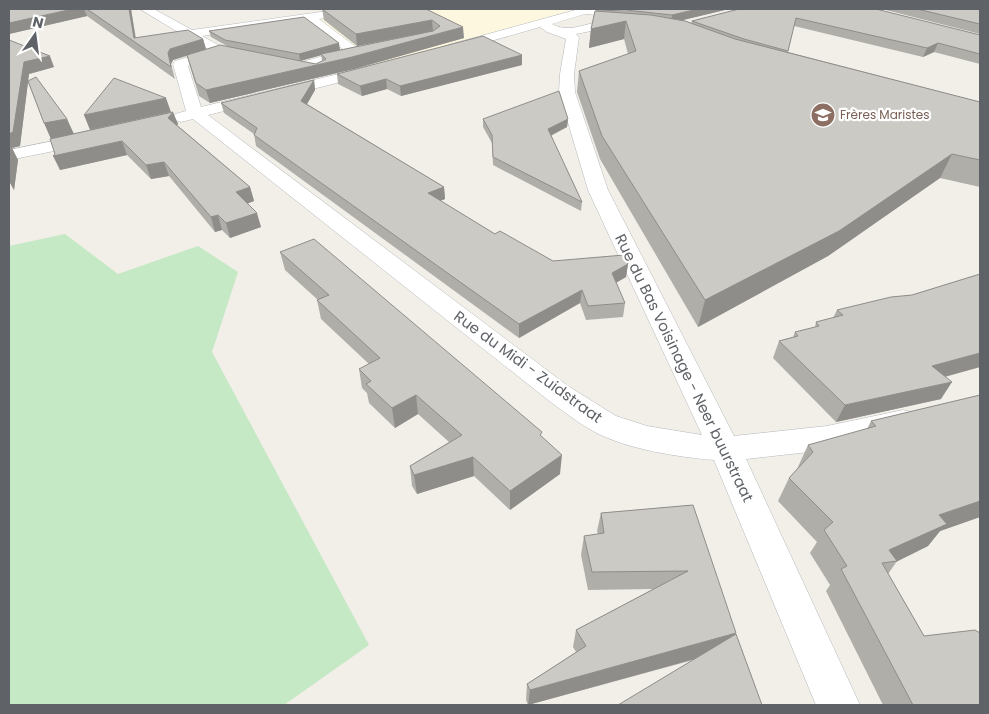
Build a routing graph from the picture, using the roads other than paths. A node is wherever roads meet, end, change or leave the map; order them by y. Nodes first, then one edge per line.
1 (146, 9) edge
2 (364, 9) edge
3 (586, 10) edge
4 (611, 12) edge
5 (309, 17) junction
6 (496, 22) dead end
7 (551, 22) edge
8 (597, 24) junction
9 (463, 32) edge
10 (189, 34) junction
11 (487, 39) junction
12 (372, 48) edge
13 (354, 52) junction
14 (436, 53) edge
15 (283, 64) edge
16 (300, 67) junction
17 (381, 68) edge
18 (358, 74) junction
19 (195, 113) junction
20 (168, 120) edge
21 (107, 135) edge
22 (9, 155) edge
23 (926, 415) edge
24 (725, 449) junction
25 (838, 705) edge

1 - 10 street
2 - 5 street
3 - 4 street
3 - 7 street
4 - 8 street
4 - 8 street
5 - 10 street
5 - 13 street
6 - 7 street
7 - 8 street
7 - 11 street
7 - 24 street, Rue du Bas Voisinage - Neer buurstraat
9 - 11 street
10 - 19 street
11 - 14 street
12 - 13 street
13 - 16 street
15 - 16 street
16 - 18 street
17 - 18 street
18 - 19 street
19 - 20 street
19 - 24 street, Rue du Midi - Zuidstraat
21 - 22 street
23 - 24 street, Rue du Midi - Zuidstraat
24 - 25 street, Rue du Bas Voisinage - Neer buurstraat

